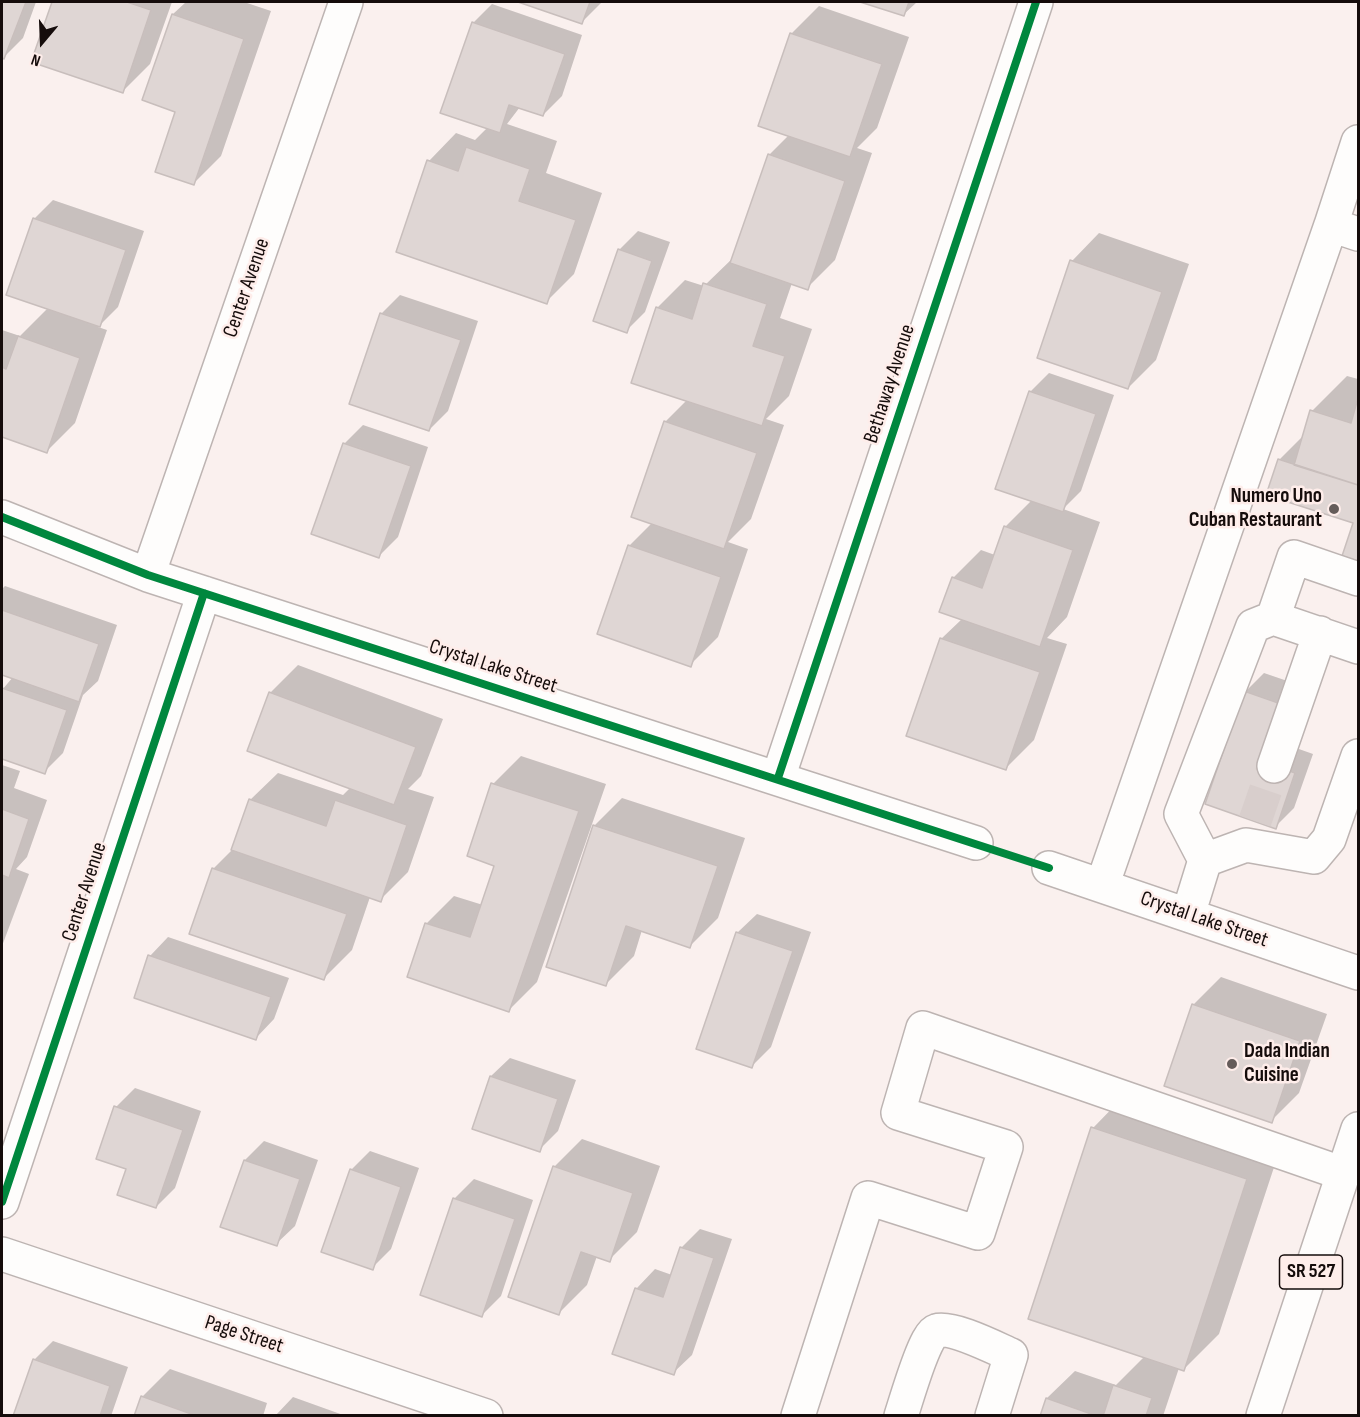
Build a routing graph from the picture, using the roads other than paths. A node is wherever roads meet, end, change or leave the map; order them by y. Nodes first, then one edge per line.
1 (346, 2) edge
2 (1036, 2) edge
3 (1359, 141) edge
4 (1345, 230) edge
5 (2, 518) edge
6 (2, 540) edge
7 (148, 575) junction
8 (1359, 579) edge
9 (204, 593) junction
10 (1273, 618) junction
11 (1320, 633) junction
12 (1359, 646) edge
13 (1359, 756) edge
14 (1274, 766) tunnel mouth
15 (778, 778) junction
16 (976, 843) dead end
17 (1205, 860) junction
18 (1049, 868) dead end
19 (1102, 886) junction
20 (1188, 915) junction
21 (1359, 973) edge
22 (1359, 1129) edge
23 (1344, 1174) junction
24 (2, 1202) edge
25 (2, 1254) edge
26 (486, 1416) edge
27 (798, 1416) edge
28 (901, 1416) edge
29 (992, 1416) edge
30 (1263, 1416) edge

1 - 7 street, Center Avenue
2 - 15 street, Bethaway Avenue
3 - 4 street
4 - 19 street
5 - 7 street, Crystal Lake Street
6 - 7 street, Crystal Lake Street
7 - 9 street, Crystal Lake Street
8 - 10 street
9 - 15 street, Crystal Lake Street
9 - 24 street, Center Avenue
10 - 11 street
10 - 17 street
11 - 12 street
11 - 14 street
13 - 17 street
15 - 16 street, Crystal Lake Street
17 - 20 street
18 - 19 street, Crystal Lake Street
19 - 20 street, Crystal Lake Street
20 - 21 street, Crystal Lake Street
22 - 23 street, SR 527
23 - 27 street
23 - 30 street, SR 527
25 - 26 street, Page Street
28 - 29 street

